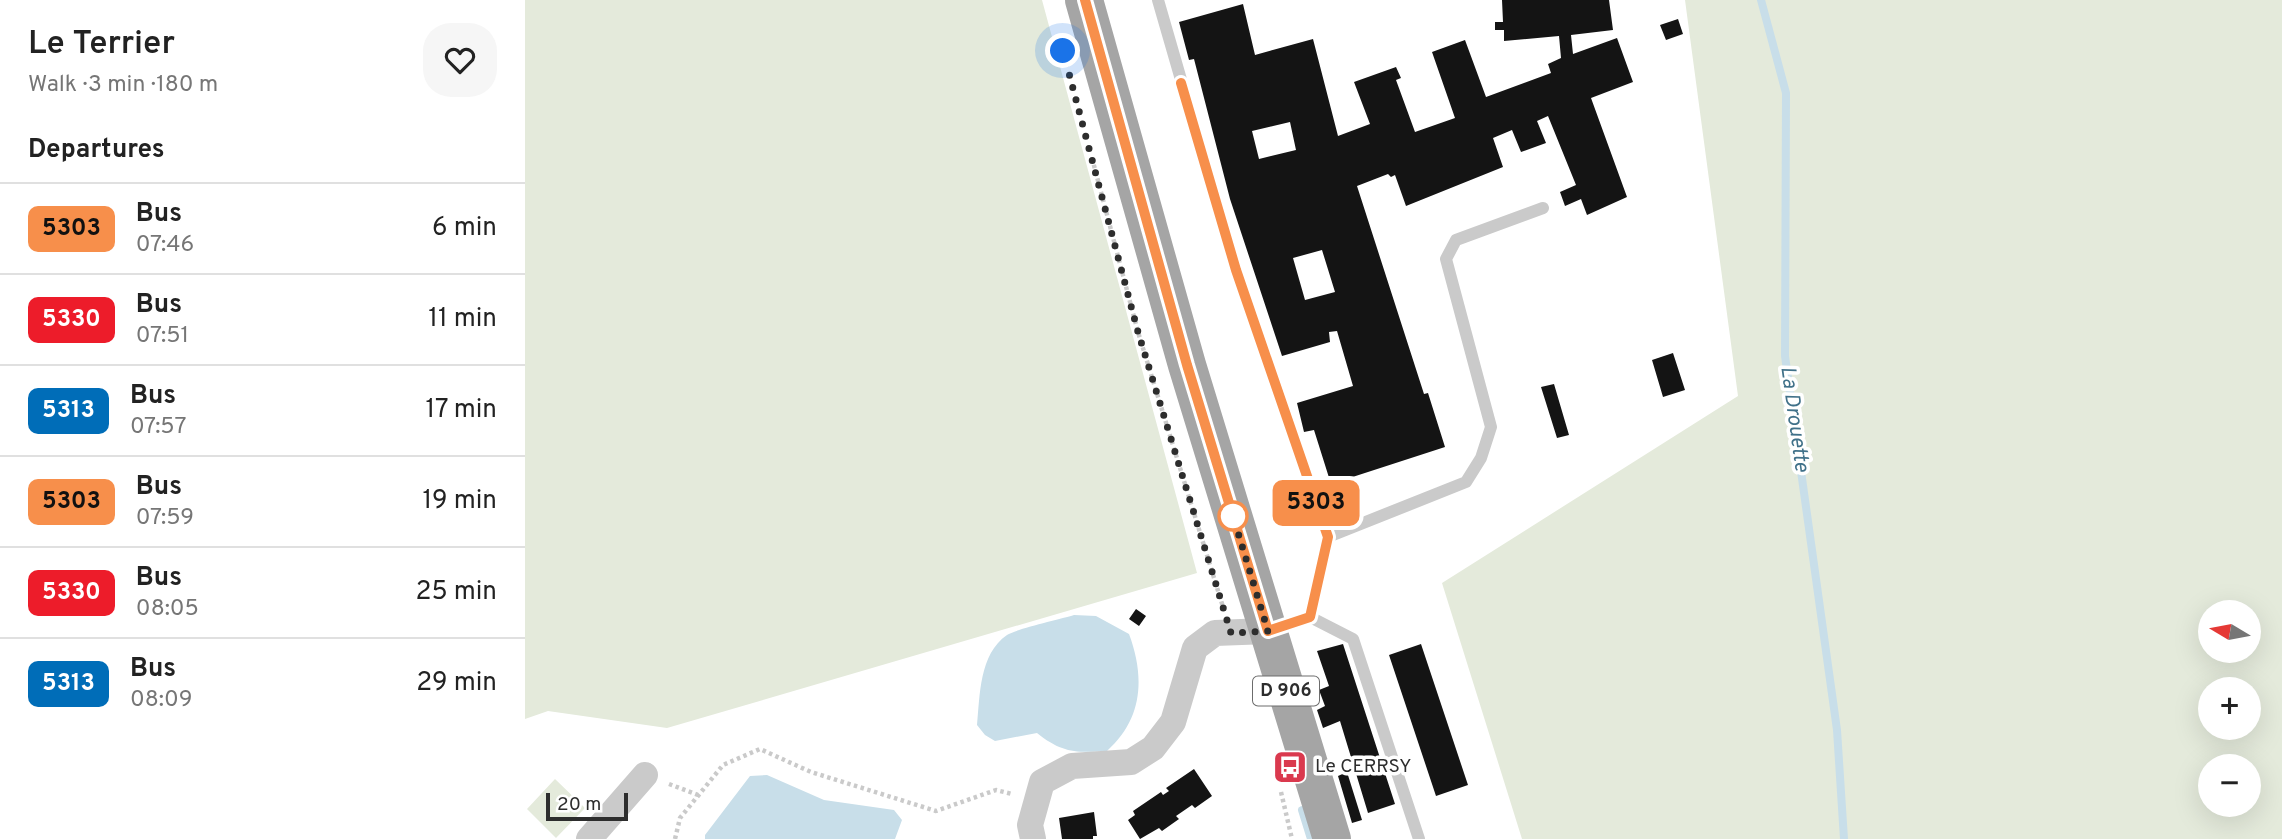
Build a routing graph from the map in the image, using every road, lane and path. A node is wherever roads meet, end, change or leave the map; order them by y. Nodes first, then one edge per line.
1 (1084, 0) edge
2 (1157, 0) edge
3 (1088, 146) dead end
4 (1543, 208) dead end
5 (1328, 537) junction
6 (1310, 617) junction
7 (1268, 631) junction
8 (1231, 633) junction
9 (645, 775) dead end
10 (1037, 801) junction
11 (589, 839) edge
12 (675, 839) edge
13 (1033, 839) edge
14 (1332, 839) edge
15 (1419, 839) edge

1 - 7 main road, D 906
2 - 5 lane
3 - 8 path
4 - 5 lane
5 - 6 lane
6 - 7 lane
6 - 15 lane
7 - 8 street
7 - 14 main road, D 906
8 - 10 street
9 - 11 street
10 - 12 path
10 - 13 street

